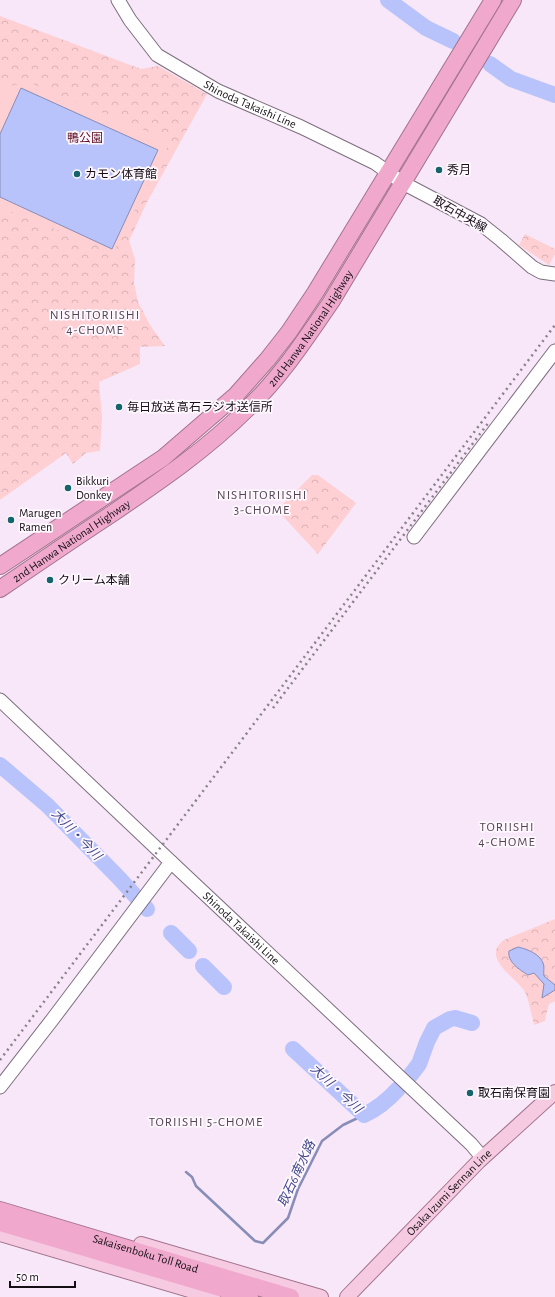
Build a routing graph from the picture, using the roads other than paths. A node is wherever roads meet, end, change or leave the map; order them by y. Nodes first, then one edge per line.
1 (118, 0) edge
2 (493, 0) edge
3 (513, 0) edge
4 (389, 172) junction
5 (403, 183) junction
6 (555, 274) edge
7 (555, 351) edge
8 (414, 538) dead end
9 (0, 566) edge
10 (0, 589) edge
11 (0, 700) edge
12 (171, 862) junction
13 (0, 1087) edge
14 (555, 1092) edge
15 (482, 1157) junction
16 (0, 1203) edge
17 (0, 1209) edge
18 (0, 1224) edge
19 (45, 1230) junction
20 (0, 1234) edge
21 (213, 1297) edge
22 (250, 1297) edge
23 (291, 1297) edge
24 (321, 1297) edge
25 (348, 1297) edge

1 - 4 main road, Shinoda Takaishi Line
2 - 4 highway, 2nd Hanwa National Highway
3 - 5 highway, 2nd Hanwa National Highway
4 - 5 main road, Shinoda Takaishi Line
4 - 9 highway, 2nd Hanwa National Highway
5 - 6 main road, 取石中央線
5 - 10 highway, 2nd Hanwa National Highway
7 - 8 main road
11 - 12 main road, Shinoda Takaishi Line
12 - 13 main road
12 - 15 main road, Shinoda Takaishi Line
14 - 15 main road, Osaka Izumi Sennan Line
15 - 25 main road, Osaka Izumi Sennan Line
16 - 24 main road
17 - 19 highway, Sakaisenboku Toll Road
18 - 19 highway, Sakaisenboku Toll Road
19 - 22 highway, Sakaisenboku Toll Road
19 - 23 highway, Sakaisenboku Toll Road
20 - 21 main road

